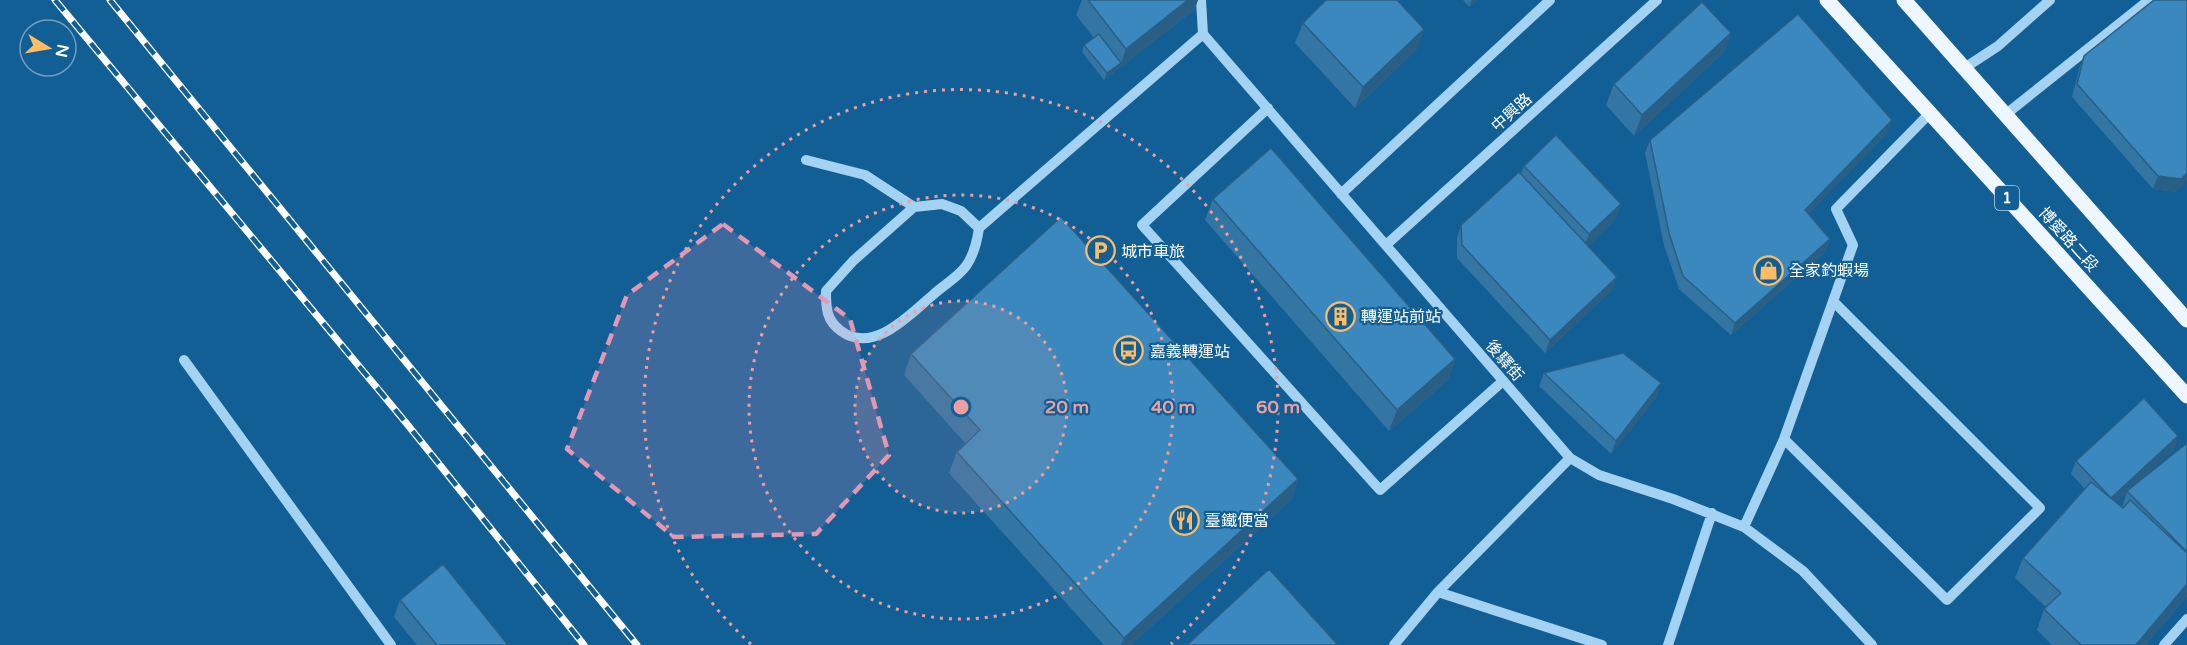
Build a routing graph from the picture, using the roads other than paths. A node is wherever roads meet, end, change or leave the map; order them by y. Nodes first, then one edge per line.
1 (1201, 0) edge
2 (1550, 0) edge
3 (1657, 0) edge
4 (1827, 0) edge
5 (1904, 0) edge
6 (2050, 0) edge
7 (2149, 0) edge
8 (1203, 34) junction
9 (1963, 69) junction
10 (1268, 108) junction
11 (1929, 113) junction
12 (2006, 115) junction
13 (806, 160) dead end
14 (1341, 194) junction
15 (914, 207) junction
16 (979, 228) junction
17 (1386, 245) junction
18 (1833, 302) junction
19 (2187, 320) edge
20 (184, 360) dead end
21 (1503, 381) junction
22 (2187, 396) edge
23 (1784, 439) junction
24 (1570, 458) junction
25 (1712, 513) junction
26 (1744, 527) junction
27 (1438, 592) junction
28 (2187, 619) edge
29 (391, 645) edge
30 (1394, 645) edge
31 (1602, 645) edge
32 (1668, 645) edge
33 (1872, 645) edge
34 (2164, 645) edge

1 - 8 street
2 - 14 street
3 - 17 street, 中興路
4 - 11 main road, 博愛路二段 / 1
5 - 9 main road, 博愛路二段
6 - 9 street
7 - 12 street
8 - 10 street, 後驛街
8 - 16 street
9 - 12 main road, 博愛路二段
10 - 14 street, 後驛街
10 - 21 street
11 - 18 street
11 - 22 main road, 博愛路二段 / 1
12 - 19 main road, 博愛路二段
13 - 15 street
14 - 17 street, 後驛街
15 - 16 street
15 - 16 street
17 - 21 street, 後驛街
18 - 23 street
18 - 23 street
20 - 29 street
21 - 24 street, 後驛街
23 - 26 street
24 - 25 street, 後驛街
24 - 27 street
25 - 26 street, 後驛街
25 - 32 street
26 - 33 street, 後驛街
27 - 30 street
27 - 31 street
28 - 34 street

